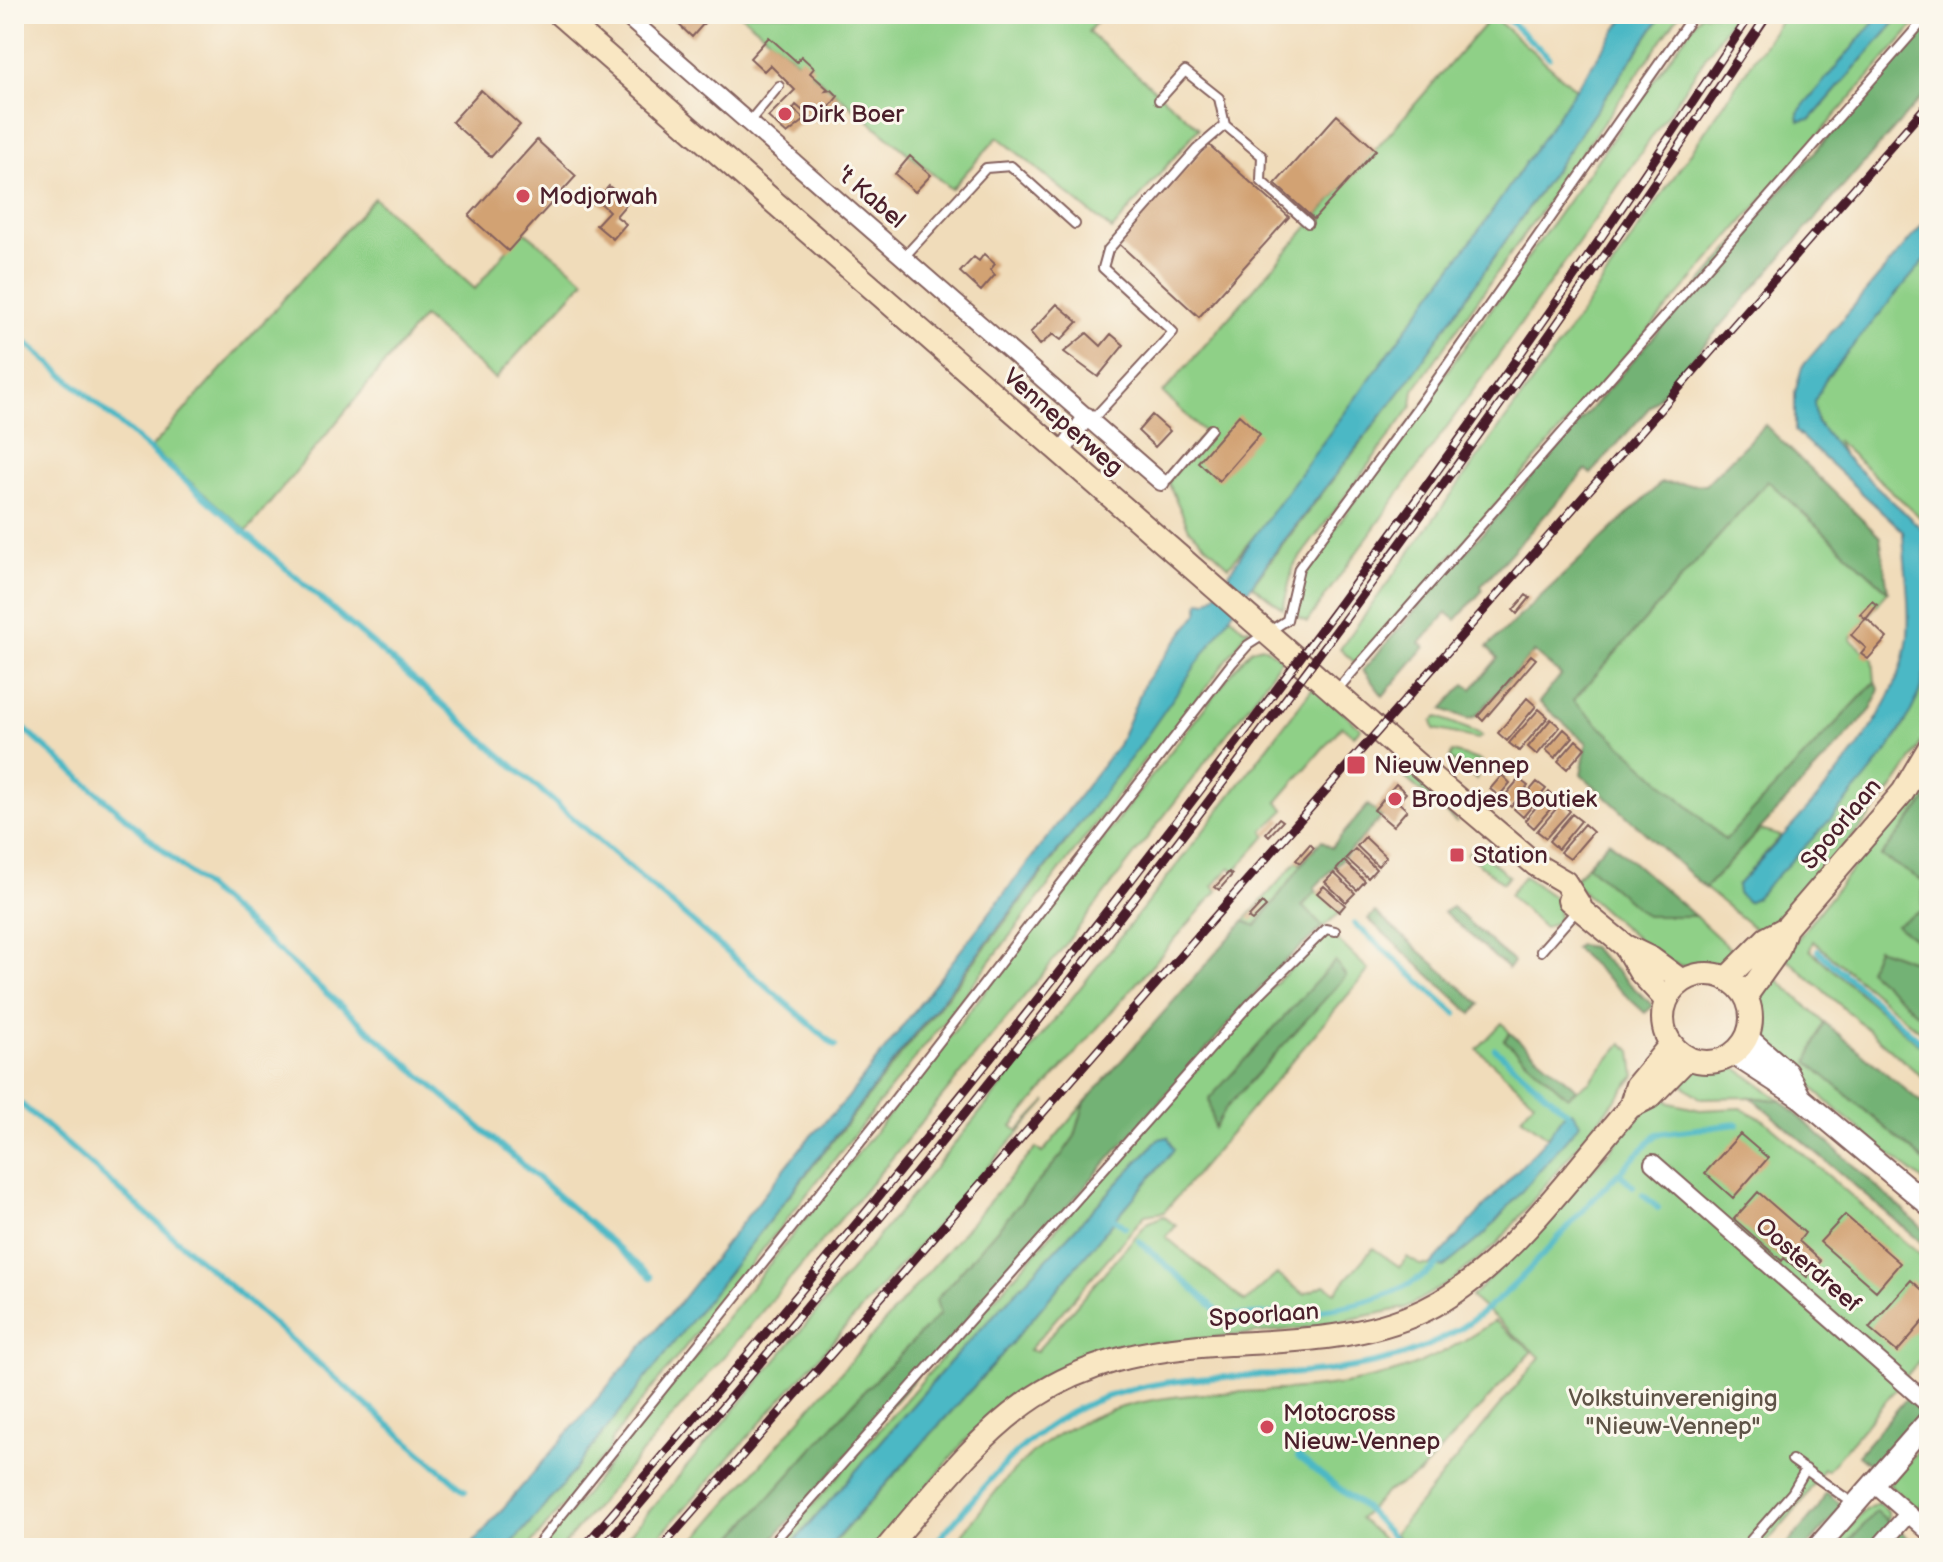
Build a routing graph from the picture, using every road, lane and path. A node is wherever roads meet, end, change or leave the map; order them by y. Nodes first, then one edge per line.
1 (559, 14) edge
2 (624, 14) edge
3 (1694, 14) edge
4 (1929, 14) edge
5 (779, 86) dead end
6 (1159, 100) dead end
7 (748, 123) junction
8 (1225, 125) junction
9 (1308, 223) dead end
10 (1075, 224) dead end
11 (904, 257) junction
12 (1090, 418) junction
13 (1211, 429) dead end
14 (1060, 454) junction
15 (1161, 482) joint
16 (1261, 628) junction
17 (1335, 692) junction
18 (1929, 748) edge
19 (1580, 906) junction
20 (1786, 928) junction
21 (1335, 931) dead end
22 (1625, 946) junction
23 (1541, 951) dead end
24 (1727, 978) junction
25 (1682, 981) junction
26 (1746, 996) junction
27 (1666, 1000) junction
28 (1740, 1046) junction
29 (1679, 1051) junction
30 (1653, 1163) dead end
31 (1929, 1205) edge
32 (1929, 1405) edge
33 (1929, 1420) edge
34 (1792, 1460) dead end
35 (1806, 1469) junction
36 (1873, 1483) junction
37 (1854, 1504) junction
38 (1908, 1514) junction
39 (1929, 1532) edge
40 (535, 1548) edge
41 (768, 1548) edge
42 (887, 1548) edge
43 (1744, 1548) edge
44 (1817, 1548) edge
45 (1878, 1548) edge

1 - 14 main road, Venneperweg
2 - 7 street, 't Kabel
3 - 16 lane
4 - 17 lane
5 - 7 lane
6 - 8 lane
7 - 11 street, 't Kabel
8 - 9 lane
8 - 12 lane
10 - 11 lane
11 - 12 street, 't Kabel
12 - 14 street
12 - 15 street, 't Kabel
13 - 15 lane
14 - 16 main road, Venneperweg
16 - 17 main road, Venneperweg
16 - 40 lane
17 - 19 main road, Venneperweg
18 - 20 main road, Spoorlaan
19 - 22 main road, Venneperweg
19 - 23 lane
20 - 24 main road, Spoorlaan
20 - 26 main road, Spoorlaan
21 - 41 lane
22 - 25 main road, Venneperweg
22 - 27 main road, Venneperweg
24 - 25 main road
24 - 26 main road
25 - 27 main road
26 - 28 main road
27 - 29 main road
28 - 29 main road
28 - 31 street
29 - 42 main road, Spoorlaan
30 - 32 street, Oosterdreef
33 - 36 street
34 - 35 lane
35 - 37 lane
35 - 43 lane
36 - 37 street
36 - 38 street
37 - 44 street
38 - 39 street
38 - 45 street

